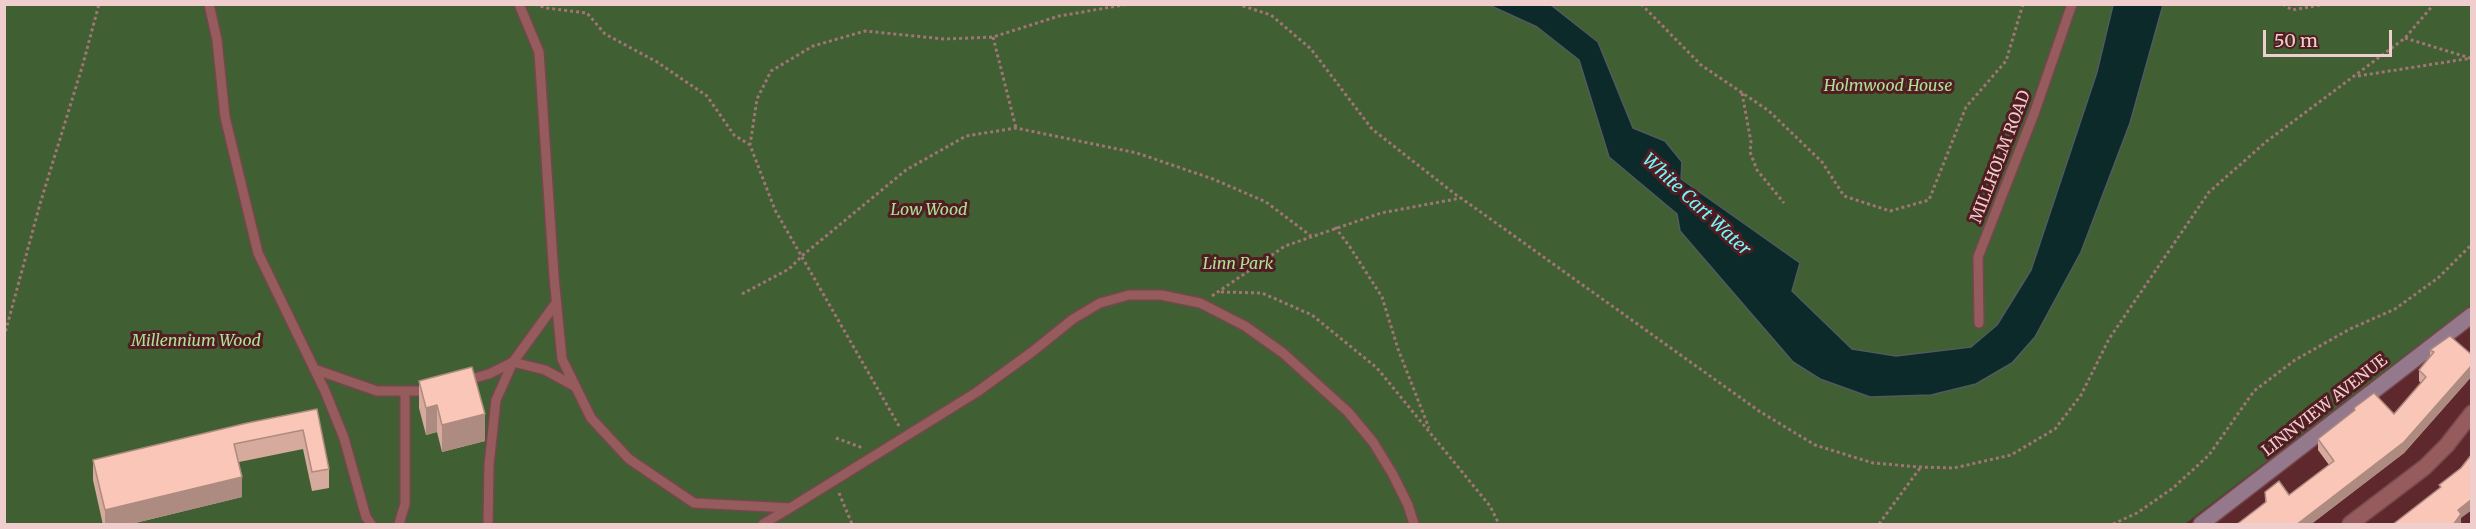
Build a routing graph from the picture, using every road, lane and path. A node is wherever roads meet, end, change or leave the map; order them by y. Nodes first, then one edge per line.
1 (99, 4) edge
2 (209, 4) edge
3 (519, 4) edge
4 (535, 4) edge
5 (1129, 4) edge
6 (1237, 4) edge
7 (1641, 4) edge
8 (2023, 4) edge
9 (2072, 4) edge
10 (2283, 4) edge
11 (2326, 4) edge
12 (2434, 4) edge
13 (993, 37) junction
14 (2405, 38) junction
15 (2471, 58) edge
16 (2356, 76) junction
17 (1742, 93) junction
18 (1016, 128) junction
19 (750, 146) junction
20 (1461, 198) junction
21 (1784, 203) dead end
22 (1335, 227) junction
23 (1311, 236) junction
24 (2472, 244) edge
25 (803, 255) junction
26 (1219, 292) junction
27 (742, 294) dead end
28 (556, 303) junction
29 (1200, 303) junction
30 (2472, 315) edge
31 (1979, 323) dead end
32 (4, 337) edge
33 (513, 362) junction
34 (314, 369) junction
35 (576, 387) junction
36 (405, 391) junction
37 (2472, 413) edge
38 (1431, 433) junction
39 (836, 438) dead end
40 (906, 438) junction
41 (889, 448) junction
42 (1920, 467) junction
43 (835, 482) junction
44 (789, 508) junction
45 (370, 525) edge
46 (399, 525) edge
47 (488, 525) edge
48 (763, 525) edge
49 (852, 525) edge
50 (1414, 525) edge
51 (1499, 525) edge
52 (1879, 525) edge
53 (2114, 525) edge
54 (2201, 525) edge
55 (2350, 525) edge

1 - 32 path
2 - 34 lane
3 - 28 lane
4 - 19 path
5 - 13 path
6 - 20 path
7 - 17 path
8 - 17 path
9 - 31 lane, MILLHOLM ROAD
10 - 11 path
12 - 14 path
13 - 18 path
13 - 19 path
14 - 15 path
14 - 16 path
15 - 16 path
16 - 42 path
17 - 21 path
18 - 23 path
18 - 25 path
19 - 25 path
20 - 22 path
20 - 42 path
22 - 23 path
22 - 38 path
23 - 26 path
24 - 53 path
25 - 27 path
25 - 40 path
26 - 29 path
26 - 38 path
28 - 33 lane
28 - 35 lane
29 - 40 lane
29 - 50 lane
30 - 54 street, LINNVIEW AVENUE
33 - 35 lane
33 - 36 lane
33 - 47 lane
34 - 36 lane
34 - 45 lane
35 - 44 lane
36 - 46 lane
37 - 55 street
38 - 51 path
39 - 41 path
40 - 41 lane
41 - 43 lane
42 - 52 path
43 - 44 lane
43 - 49 path
44 - 48 lane

